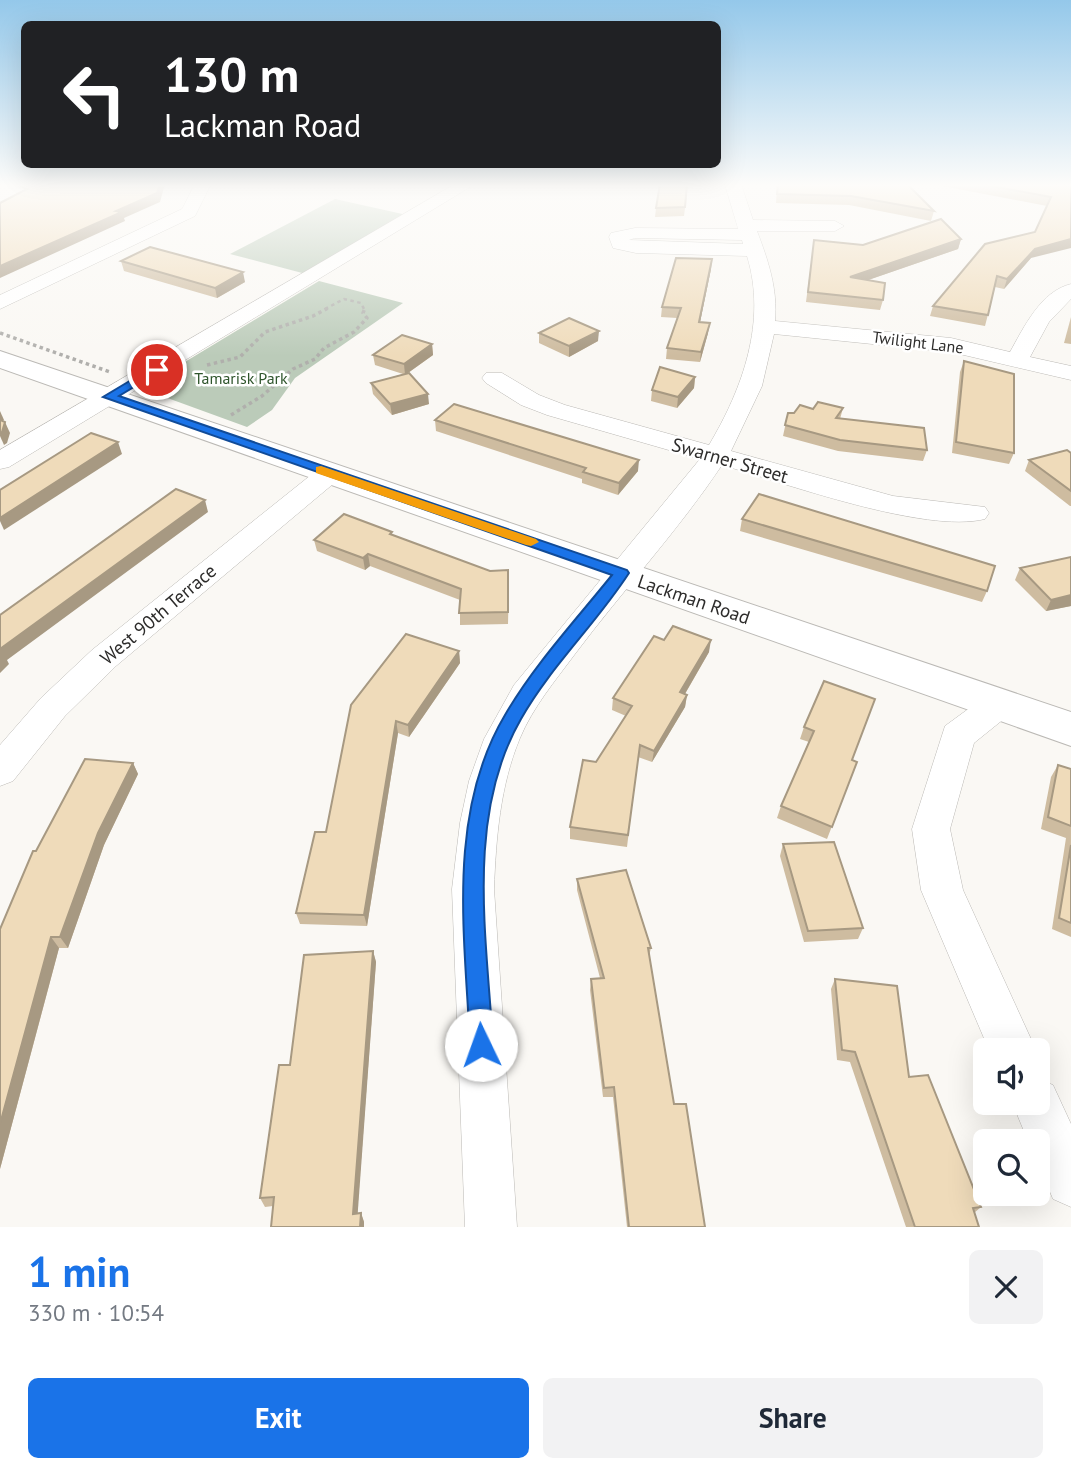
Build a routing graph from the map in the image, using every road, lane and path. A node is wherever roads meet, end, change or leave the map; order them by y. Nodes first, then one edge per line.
1 (131, 241) edge
2 (366, 241) edge
3 (619, 241) edge
4 (695, 241) edge
5 (750, 241) edge
6 (1071, 289) edge
7 (0, 303) edge
8 (763, 326) junction
9 (0, 333) edge
10 (0, 359) edge
11 (1017, 360) junction
12 (200, 366) dead end
13 (1071, 373) edge
14 (494, 378) dead end
15 (111, 385) junction
16 (230, 416) dead end
17 (717, 456) junction
18 (0, 461) edge
19 (330, 473) junction
20 (975, 513) dead end
21 (622, 573) junction
22 (998, 705) junction
23 (1071, 729) edge
24 (0, 771) edge
25 (1008, 1038) edge
26 (1042, 1115) edge
27 (1071, 1181) edge
28 (491, 1227) edge

1 - 7 street
2 - 15 street
3 - 4 street
5 - 8 street
6 - 11 street
8 - 11 street, Twilight Lane
8 - 17 street
9 - 15 path
10 - 15 main road, Lackman Road
11 - 13 street, Twilight Lane
12 - 16 path
14 - 17 street, Swarner Street
15 - 18 street
15 - 19 main road, Lackman Road
17 - 20 street, Swarner Street
17 - 21 street
19 - 21 main road, Lackman Road
19 - 24 street, West 90th Terrace
21 - 22 main road, Lackman Road
21 - 28 street
22 - 23 main road, Lackman Road
22 - 25 street
26 - 27 street

